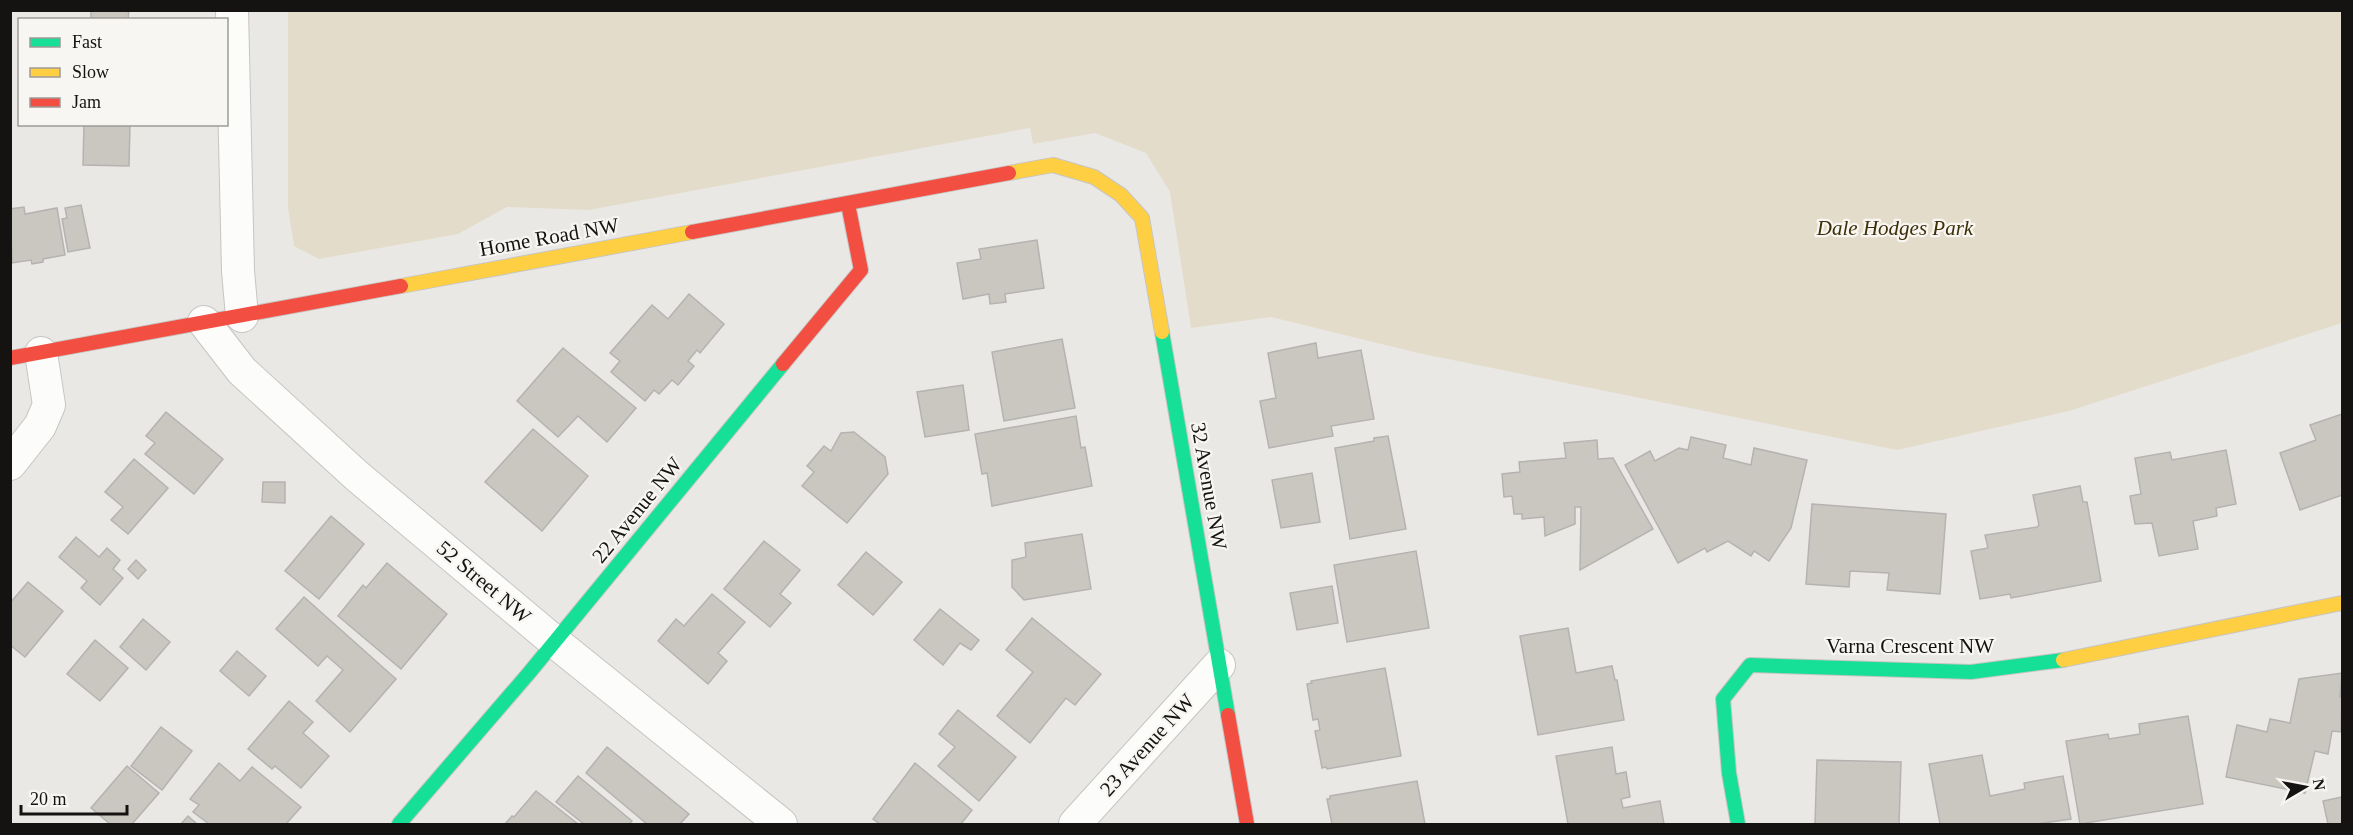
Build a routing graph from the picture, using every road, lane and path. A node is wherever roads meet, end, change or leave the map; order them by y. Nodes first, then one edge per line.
1 (232, 10) edge
2 (1094, 177) joint
3 (848, 204) junction
4 (242, 316) junction
5 (204, 322) junction
6 (41, 353) junction
7 (10, 358) edge
8 (10, 464) edge
9 (2343, 603) edge
10 (555, 642) junction
11 (1219, 665) junction
12 (399, 825) edge
13 (781, 825) edge
14 (1075, 825) edge
15 (1247, 825) edge
16 (1738, 825) edge

1 - 4 street
2 - 3 street, Home Road NW
2 - 11 street, 32 Avenue NW
3 - 4 street, Home Road NW
3 - 10 street, 22 Avenue NW
4 - 5 street, Home Road NW
5 - 6 street, Home Road NW
5 - 10 street, 52 Street NW
6 - 7 street, Home Road NW
6 - 8 street
9 - 16 street, Varna Crescent NW
10 - 12 street, 22 Avenue NW
10 - 13 street, 52 Street NW
11 - 14 street, 23 Avenue NW
11 - 15 street, 32 Avenue NW

